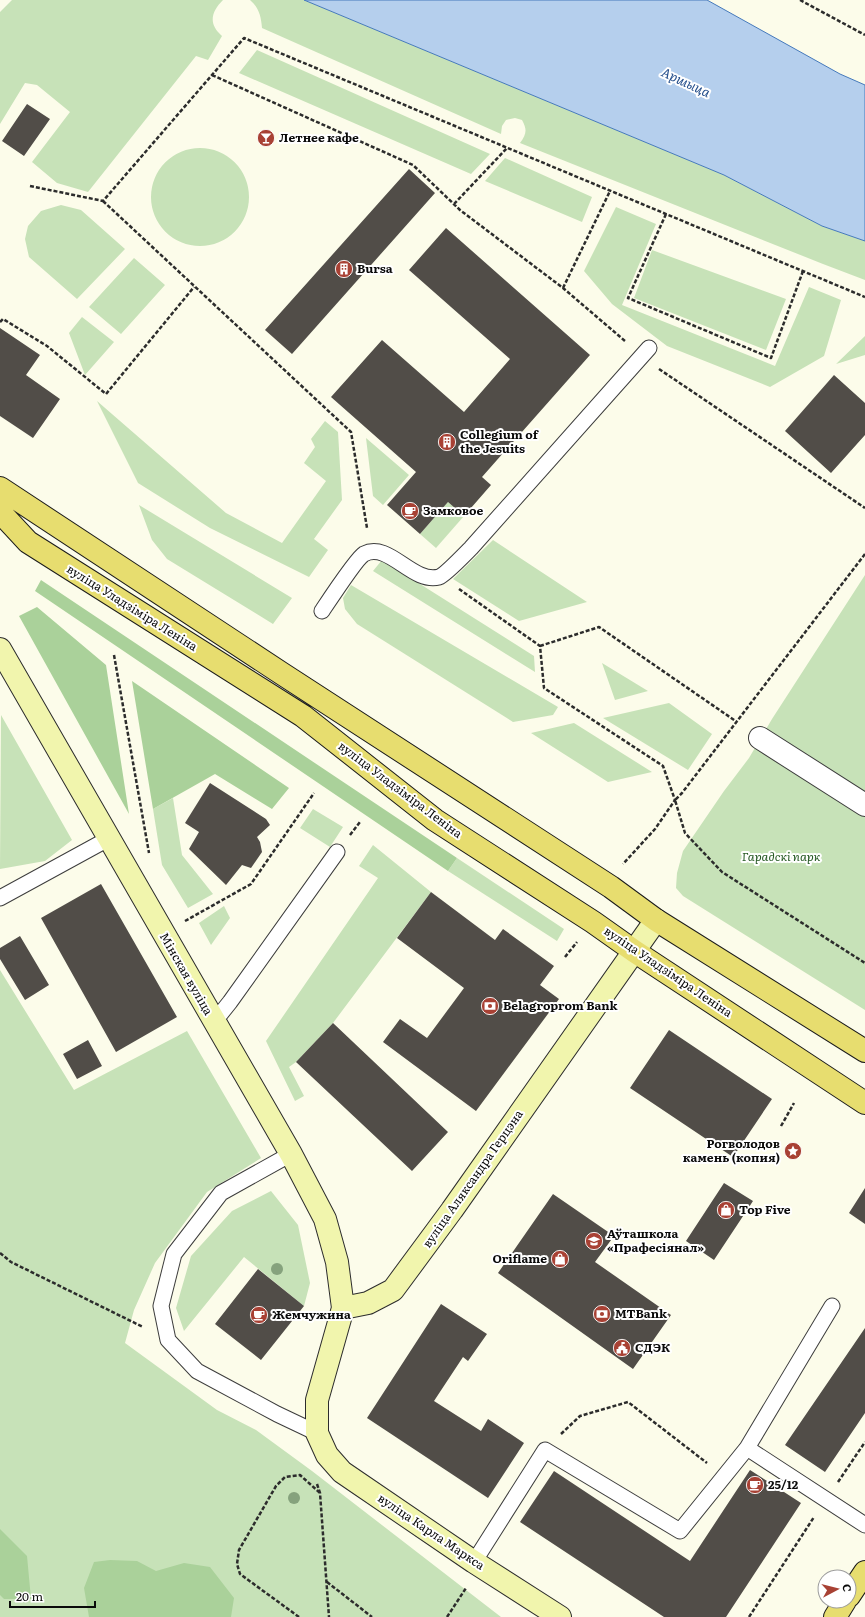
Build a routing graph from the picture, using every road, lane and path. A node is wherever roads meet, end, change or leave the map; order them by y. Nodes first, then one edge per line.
1 (800, 0) edge
2 (865, 35) edge
3 (212, 75) junction
4 (507, 148) junction
5 (30, 186) dead end
6 (610, 190) junction
7 (103, 201) junction
8 (454, 204) junction
9 (666, 214) junction
10 (803, 271) junction
11 (194, 287) junction
12 (563, 288) junction
13 (865, 297) edge
14 (0, 322) edge
15 (646, 352) junction
16 (0, 488) edge
17 (865, 508) edge
18 (0, 512) edge
19 (373, 532) dead end
20 (440, 577) junction
21 (322, 611) dead end
22 (540, 646) junction
23 (0, 649) edge
24 (114, 655) dead end
25 (760, 738) joint
26 (314, 793) dead end
27 (865, 805) edge
28 (108, 839) junction
29 (337, 852) dead end
30 (150, 858) dead end
31 (623, 864) dead end
32 (0, 898) edge
33 (180, 916) dead end
34 (656, 920) junction
35 (634, 951) junction
36 (214, 1022) junction
37 (865, 1051) edge
38 (794, 1103) dead end
39 (865, 1103) edge
40 (781, 1126) dead end
41 (291, 1154) junction
42 (0, 1253) edge
43 (832, 1306) dead end
44 (343, 1308) junction
45 (168, 1340) junction
46 (317, 1433) junction
47 (865, 1442) edge
48 (747, 1448) junction
49 (545, 1450) junction
50 (724, 1477) junction
51 (316, 1482) dead end
52 (320, 1493) junction
53 (826, 1499) junction
54 (865, 1525) edge
55 (474, 1562) junction
56 (865, 1572) edge
57 (326, 1581) junction
58 (857, 1584) edge
59 (467, 1587) dead end
60 (299, 1617) edge
61 (329, 1617) edge
62 (372, 1617) edge
63 (447, 1617) edge
64 (560, 1617) edge
65 (749, 1617) edge

1 - 2 path
3 - 4 path
3 - 7 path
3 - 8 path
4 - 6 path
4 - 8 path
5 - 7 path
6 - 9 path
6 - 12 path
7 - 11 path
8 - 12 path
9 - 10 path
9 - 10 path
10 - 13 path
11 - 14 path
11 - 19 path
12 - 15 path
15 - 17 path
15 - 20 lane
16 - 34 main road
18 - 35 main road, вуліца Уладзіміра Леніна
20 - 21 lane
20 - 22 path
22 - 25 path
22 - 31 path
23 - 28 street, Мінская вуліца
24 - 30 path
25 - 27 street
26 - 33 path
28 - 32 lane
28 - 36 street, Мінская вуліца
29 - 36 lane
34 - 35 street, вуліца Аляксандра Герцэна
34 - 37 main road
35 - 39 main road, вуліца Уладзіміра Леніна
35 - 44 street, вуліца Аляксандра Герцэна
36 - 41 street, Мінская вуліца
38 - 40 path
41 - 44 street, Мінская вуліца
41 - 45 lane
42 - 45 path
43 - 48 lane
44 - 46 street
45 - 46 lane
46 - 55 street, вуліца Карла Маркса
47 - 53 path
48 - 50 lane
48 - 53 lane
49 - 50 path
49 - 50 lane
49 - 55 lane
51 - 52 path
52 - 57 path
52 - 60 path
53 - 54 lane
53 - 65 path
55 - 64 street, вуліца Карла Маркса
56 - 58 main road
57 - 61 path
57 - 62 path
59 - 63 path

